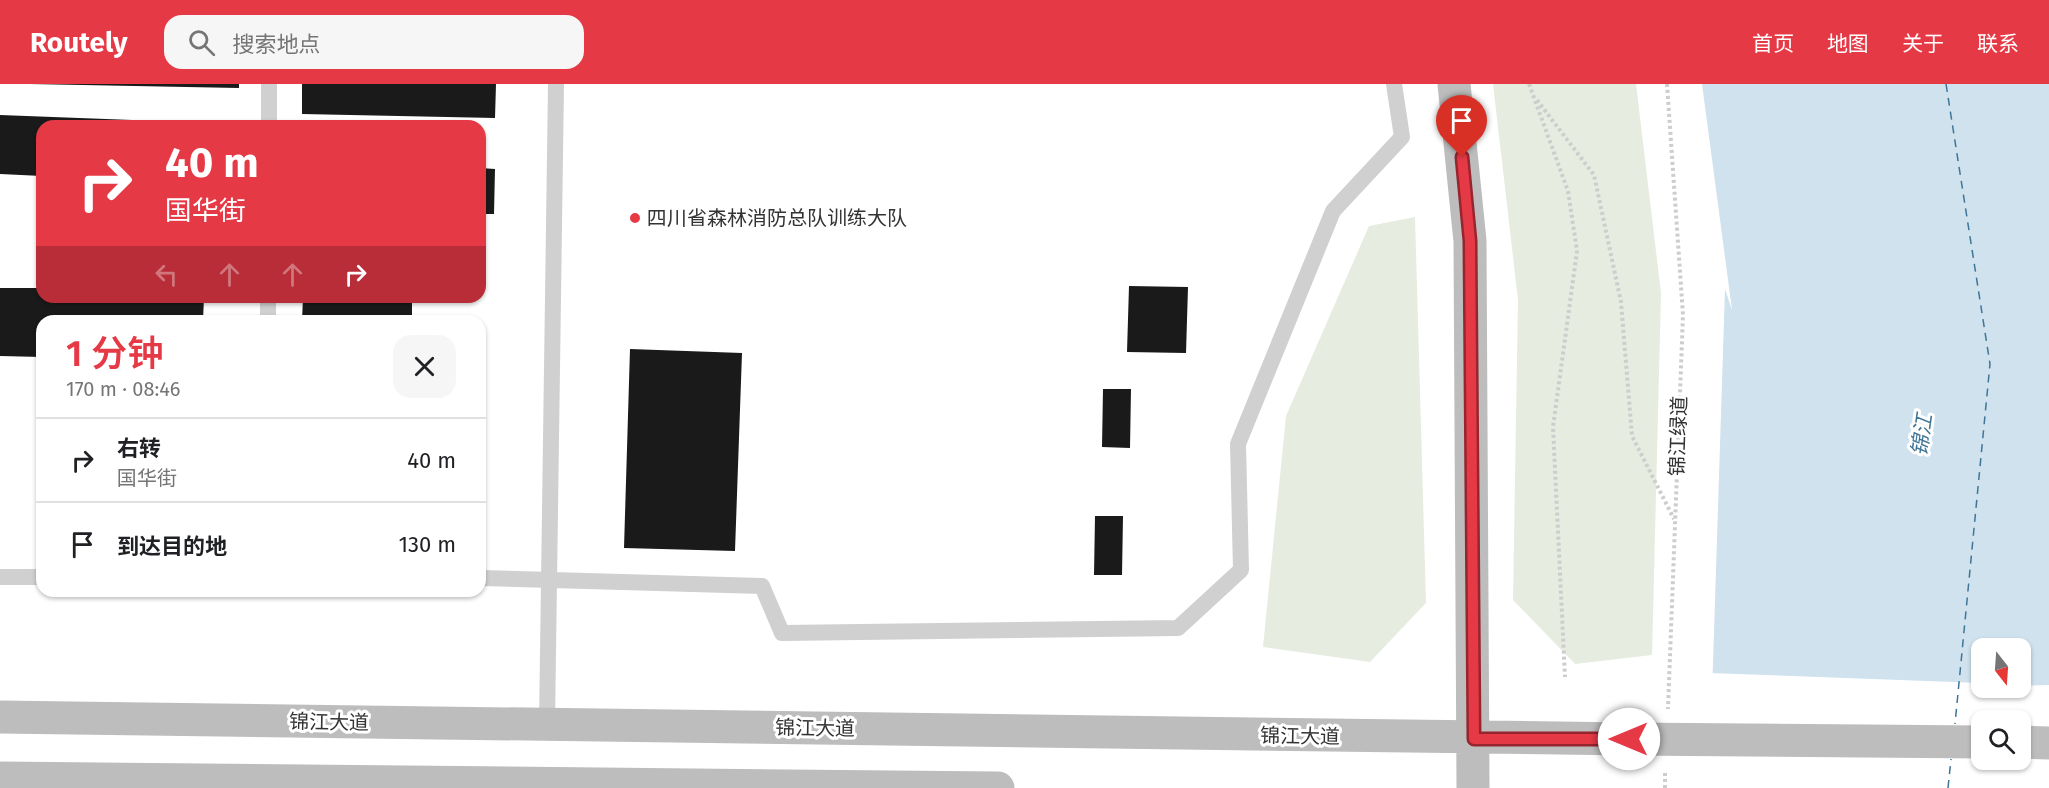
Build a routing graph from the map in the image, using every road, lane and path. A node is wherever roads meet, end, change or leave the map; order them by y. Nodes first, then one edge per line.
1 (269, 84) edge
2 (556, 84) edge
3 (1394, 84) edge
4 (1454, 84) edge
5 (1529, 84) edge
6 (1667, 84) edge
7 (1533, 94) junction
8 (269, 120) edge
9 (1675, 520) junction
10 (0, 577) edge
11 (36, 577) edge
12 (486, 578) edge
13 (551, 578) junction
14 (1565, 677) dead end
15 (0, 717) edge
16 (1667, 718) dead end
17 (547, 724) junction
18 (1474, 739) junction
19 (1971, 742) edge
20 (2031, 742) edge
21 (2049, 743) edge
22 (1666, 765) dead end
23 (0, 778) edge
24 (998, 788) edge
25 (1473, 788) edge
26 (1665, 788) edge

1 - 8 lane
2 - 13 lane
3 - 13 lane
4 - 18 main road
5 - 7 path
6 - 9 path, 锦江绿道
7 - 9 path
7 - 14 path
9 - 16 path, 锦江绿道
10 - 11 lane
12 - 13 lane
13 - 17 lane
15 - 17 main road, 锦江大道
17 - 18 main road, 锦江大道
18 - 19 main road, 锦江大道, bridge
18 - 25 main road
20 - 21 main road
22 - 26 path
23 - 24 main road

